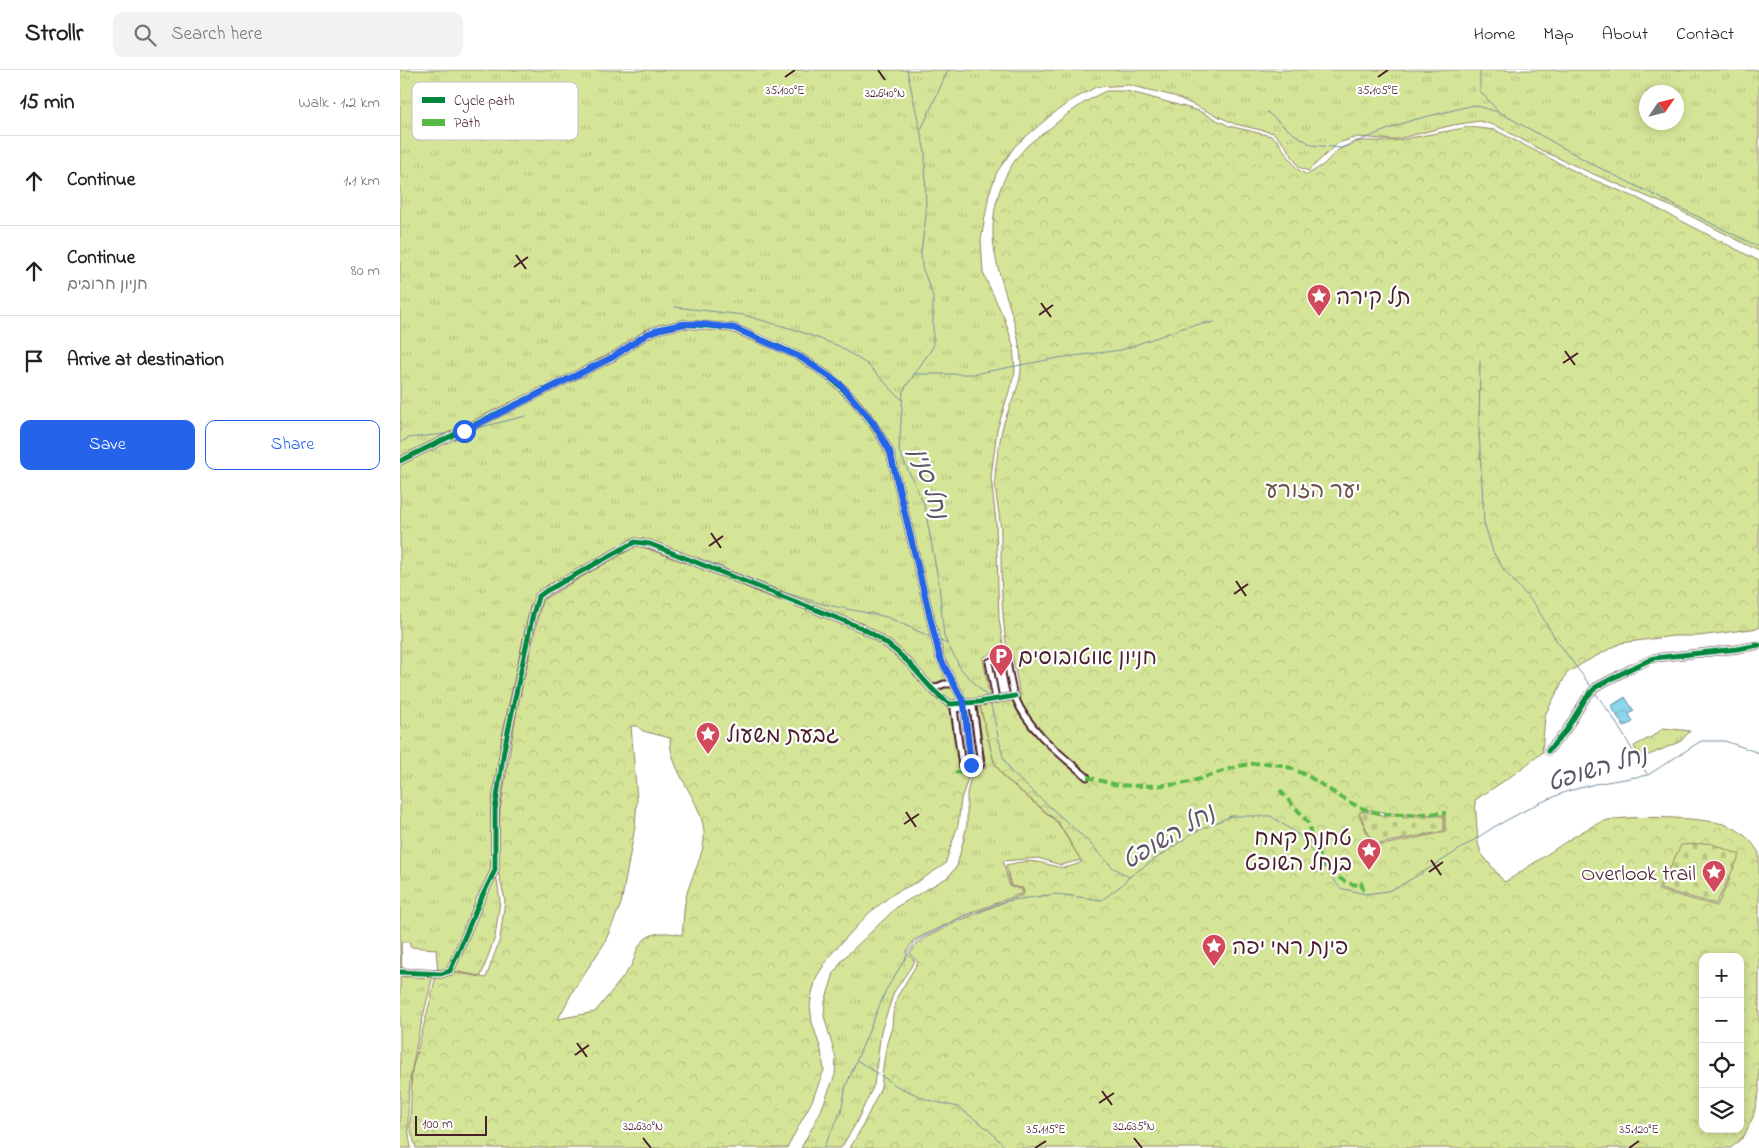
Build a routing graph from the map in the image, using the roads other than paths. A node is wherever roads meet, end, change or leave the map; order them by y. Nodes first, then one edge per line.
1 (400, 461) edge
2 (1759, 645) edge
3 (953, 684) junction
4 (932, 689) junction
5 (1014, 696) junction
6 (991, 700) junction
7 (964, 705) junction
8 (1548, 751) dead end
9 (971, 765) junction
10 (1087, 776) dead end
11 (400, 972) edge

1 - 3 street
2 - 8 street
3 - 4 street
3 - 7 street
4 - 7 street
4 - 11 street
5 - 6 street
5 - 6 street
5 - 10 street
6 - 7 street
7 - 9 street
7 - 9 street
7 - 9 street

